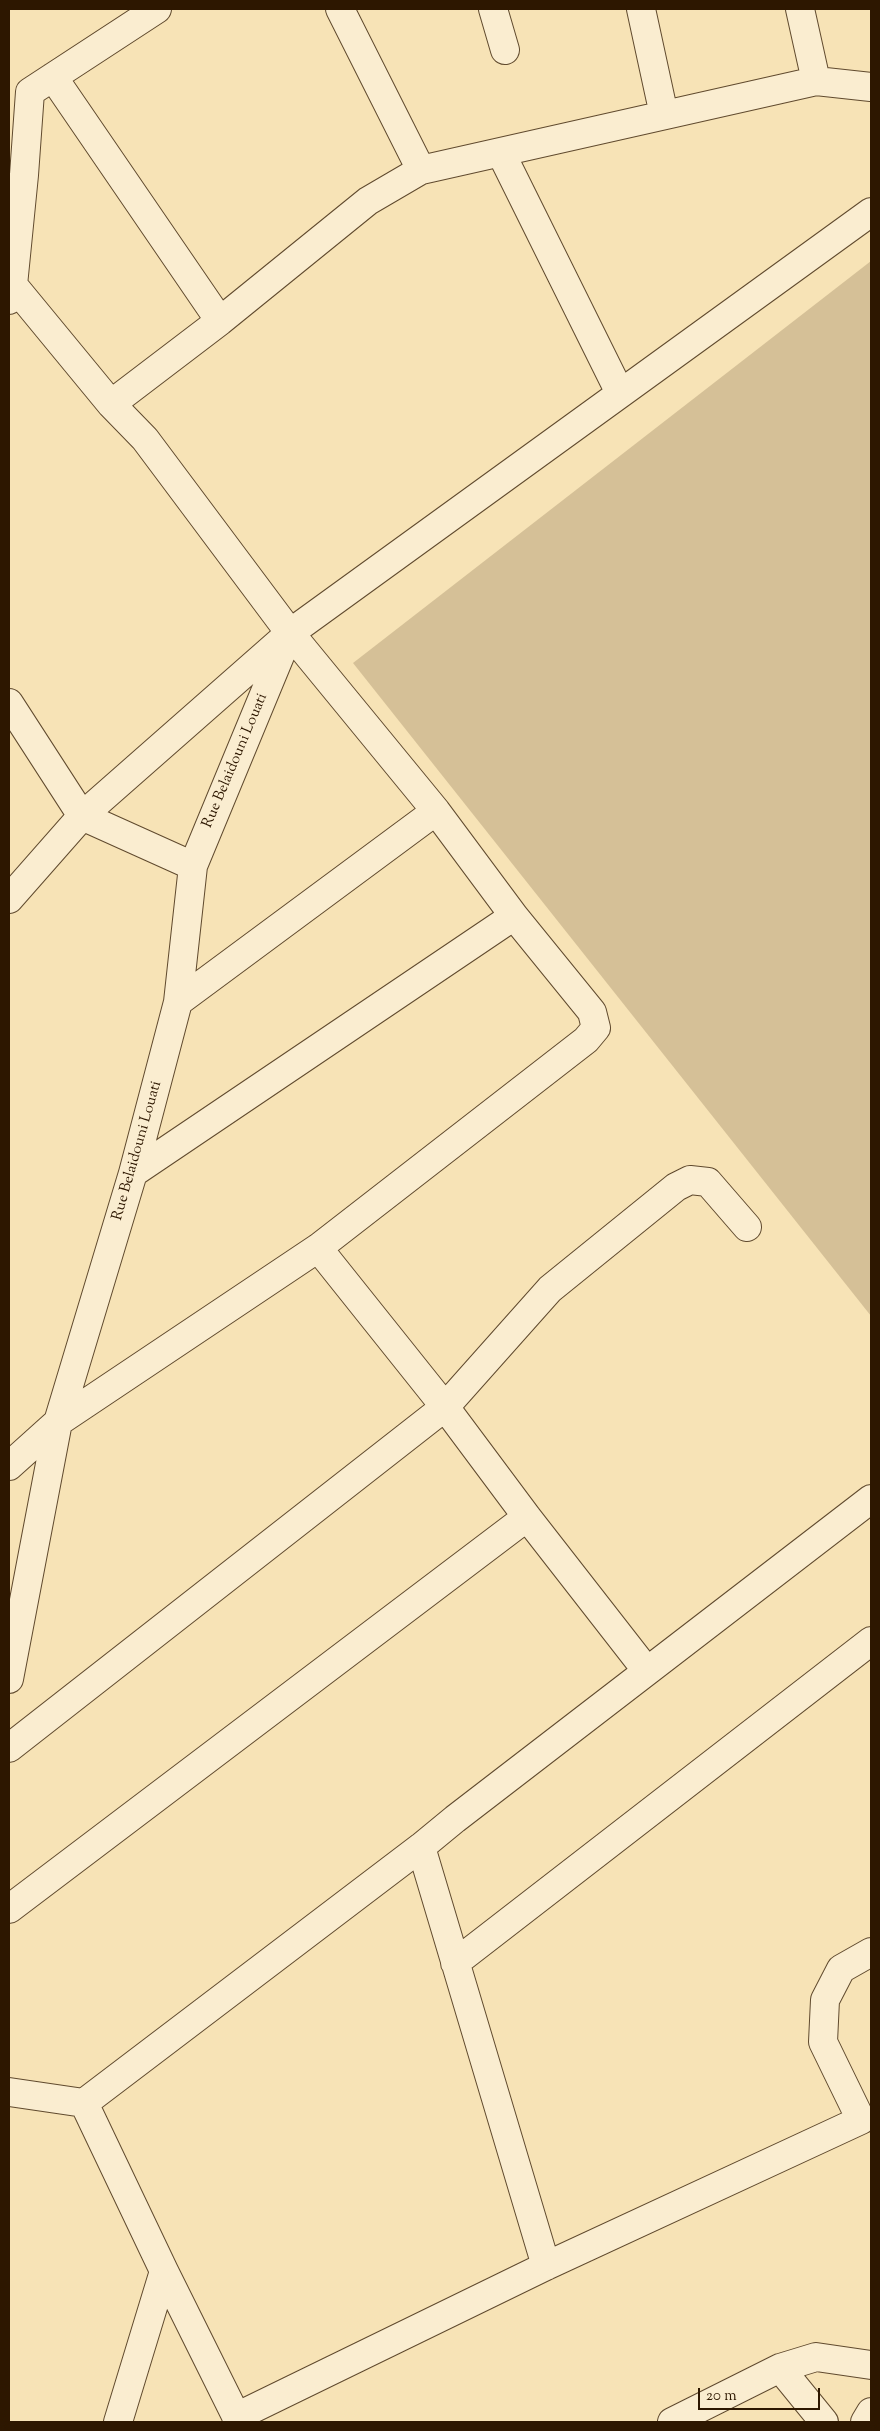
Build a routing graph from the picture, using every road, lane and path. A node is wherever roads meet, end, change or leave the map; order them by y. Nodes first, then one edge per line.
1 (156, 9) edge
2 (340, 9) edge
3 (493, 9) edge
4 (641, 9) edge
5 (800, 9) edge
6 (505, 50) dead end
7 (53, 77) junction
8 (816, 81) junction
9 (871, 87) edge
10 (30, 92) junction
11 (9, 110) edge
12 (664, 115) junction
13 (501, 153) junction
14 (421, 170) junction
15 (871, 212) edge
16 (11, 292) edge
17 (220, 321) junction
18 (620, 393) junction
19 (111, 404) junction
20 (290, 633) junction
21 (9, 703) edge
22 (436, 810) junction
23 (82, 816) junction
24 (193, 866) junction
25 (9, 899) edge
26 (514, 916) junction
27 (178, 1002) junction
28 (133, 1173) junction
29 (747, 1227) dead end
30 (318, 1248) junction
31 (445, 1407) junction
32 (58, 1422) junction
33 (9, 1466) edge
34 (871, 1499) edge
35 (527, 1517) junction
36 (871, 1642) edge
37 (12, 1644) edge
38 (647, 1671) junction
39 (9, 1679) edge
40 (9, 1748) edge
41 (421, 1847) junction
42 (9, 1909) edge
43 (871, 1952) edge
44 (455, 1963) junction
45 (9, 2092) edge
46 (84, 2103) junction
47 (866, 2121) edge
48 (546, 2266) junction
49 (164, 2272) junction
50 (871, 2365) edge
51 (780, 2368) junction
52 (871, 2412) edge
53 (238, 2420) edge
54 (118, 2422) edge
55 (672, 2422) edge
56 (824, 2422) edge
57 (865, 2422) edge

1 - 7 street
2 - 14 street
3 - 6 street
4 - 12 street
5 - 8 street
7 - 10 street
7 - 17 street
8 - 9 street
8 - 12 street
10 - 11 street
10 - 16 street
12 - 13 street
13 - 14 street
13 - 18 street
14 - 17 street
15 - 18 street
16 - 19 street
17 - 19 street
18 - 20 street
19 - 20 street
20 - 22 street
20 - 23 street
20 - 24 street, Rue Belaidouni Louati
21 - 23 street
22 - 26 street
22 - 27 street
23 - 24 street
23 - 25 street
24 - 27 street, Rue Belaidouni Louati
26 - 28 street
26 - 30 street
27 - 28 street, Rue Belaidouni Louati
28 - 32 street, Rue Belaidouni Louati
29 - 31 street
30 - 31 street
30 - 32 street
31 - 35 street
31 - 40 street
32 - 33 street
32 - 37 street, Rue Belaidouni Louati
34 - 38 street
35 - 38 street
35 - 42 street
36 - 44 street
37 - 39 street, Rue Belaidouni Louati
38 - 41 street
41 - 44 street
41 - 46 street
43 - 47 street
44 - 48 street
45 - 46 street
46 - 49 street
47 - 48 street
48 - 53 street
49 - 53 street
49 - 54 street
50 - 51 street
51 - 55 street
51 - 56 street
52 - 57 street

